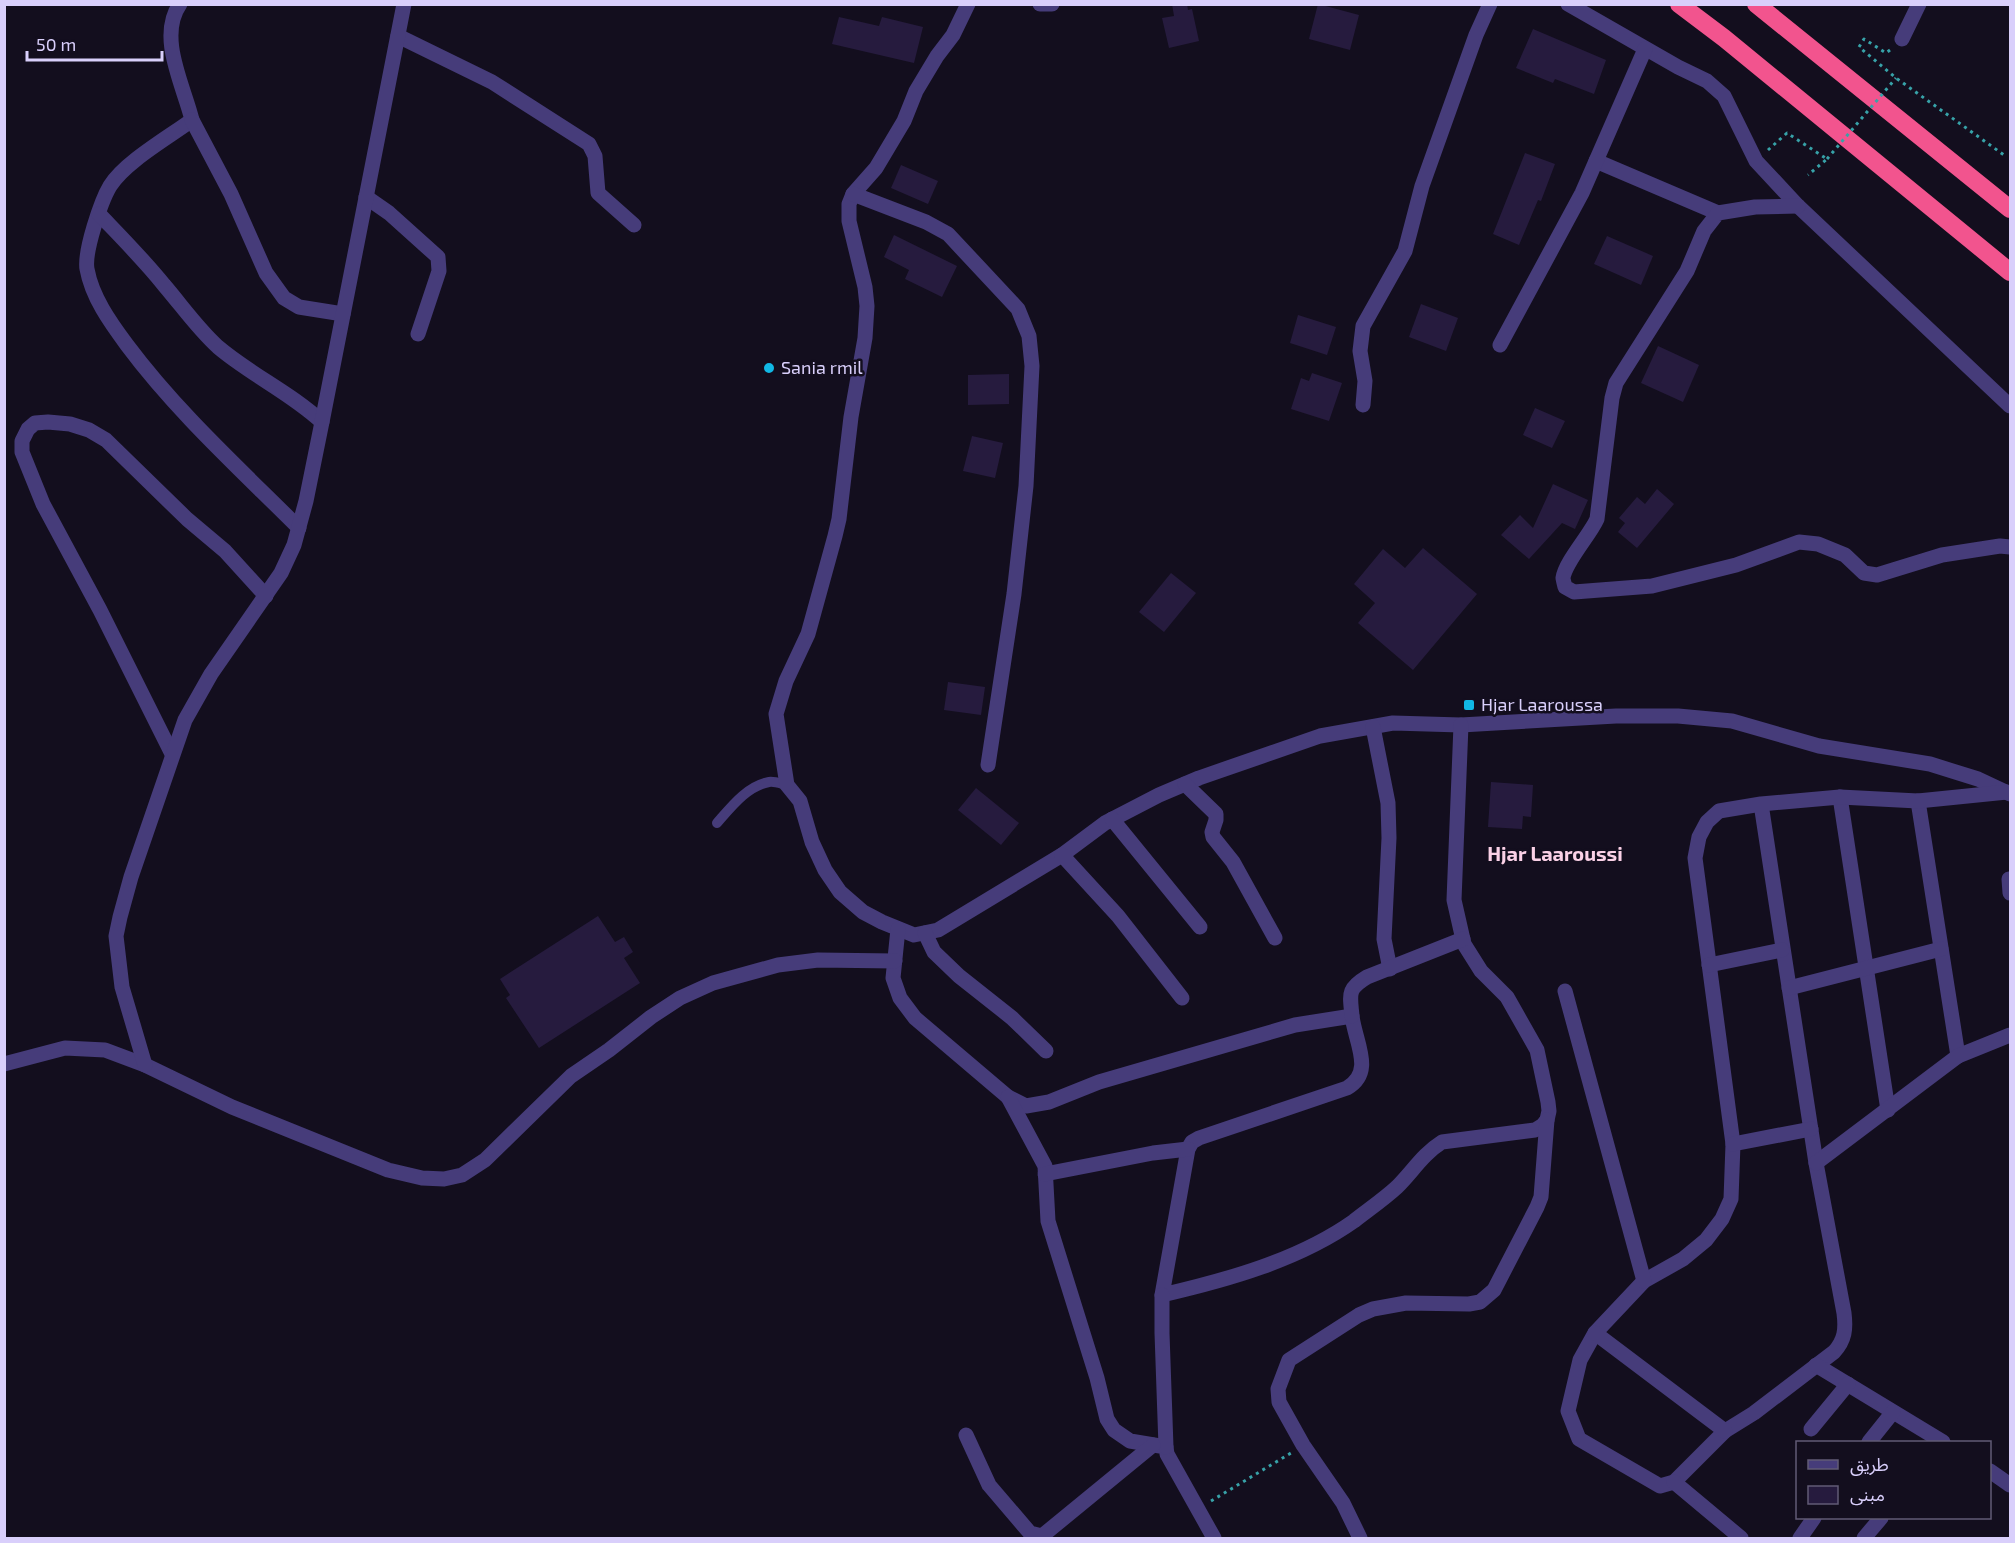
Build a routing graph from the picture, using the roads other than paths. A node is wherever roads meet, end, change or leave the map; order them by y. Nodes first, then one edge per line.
1 (180, 4) edge
2 (404, 4) edge
3 (968, 4) edge
4 (1040, 4) edge
5 (1052, 4) edge
6 (1490, 4) edge
7 (1568, 4) edge
8 (1679, 4) edge
9 (1756, 4) edge
10 (1919, 4) edge
11 (398, 36) junction
12 (1902, 39) road end
13 (1645, 49) junction
14 (192, 120) junction
15 (1596, 161) junction
16 (853, 194) junction
17 (366, 196) junction
18 (1798, 206) junction
19 (2010, 209) edge
20 (1718, 213) junction
21 (99, 214) junction
22 (634, 225) dead end
23 (2010, 272) edge
24 (343, 314) junction
25 (418, 334) dead end
26 (1500, 345) dead end
27 (1363, 405) dead end
28 (2010, 406) edge
29 (322, 422) junction
30 (299, 528) junction
31 (2010, 547) edge
32 (266, 596) junction
33 (1461, 725) junction
34 (1373, 727) junction
35 (172, 754) junction
36 (988, 765) dead end
37 (1185, 784) junction
38 (787, 785) junction
39 (2009, 793) edge
40 (1840, 797) junction
41 (1918, 801) junction
42 (1761, 804) junction
43 (1112, 819) junction
44 (717, 823) dead end
45 (1062, 855) junction
46 (1200, 927) dead end
47 (898, 929) junction
48 (925, 933) junction
49 (1275, 938) dead end
50 (1463, 939) junction
51 (1941, 949) junction
52 (1782, 950) junction
53 (895, 961) junction
54 (1709, 966) junction
55 (1866, 967) junction
56 (1390, 969) junction
57 (1789, 988) junction
58 (1565, 991) dead end
59 (1182, 998) dead end
60 (1352, 1016) junction
61 (2010, 1035) edge
62 (1046, 1051) dead end
63 (1958, 1056) junction
64 (4, 1065) edge
65 (145, 1065) junction
66 (1008, 1097) junction
67 (1888, 1110) junction
68 (1547, 1120) junction
69 (1811, 1129) junction
70 (1733, 1144) junction
71 (1188, 1149) junction
72 (1816, 1163) junction
73 (1046, 1174) junction
74 (1644, 1281) junction
75 (1162, 1295) junction
76 (1595, 1333) junction
77 (1816, 1365) junction
78 (1848, 1384) junction
79 (1893, 1412) junction
80 (1811, 1429) dead end
81 (1725, 1431) junction
82 (966, 1435) dead end
83 (1871, 1441) edge
84 (1941, 1441) edge
85 (1160, 1446) junction
86 (1991, 1472) edge
87 (1674, 1482) junction
88 (2010, 1485) edge
89 (1813, 1519) edge
90 (1880, 1519) edge
91 (1214, 1539) edge
92 (1360, 1539) edge
93 (1741, 1539) edge
94 (1800, 1539) edge
95 (1864, 1539) edge

1 - 14 street
2 - 11 street
3 - 16 street
4 - 5 street
6 - 27 street
7 - 13 street
8 - 23 highway
9 - 19 highway
10 - 12 street
11 - 17 street
11 - 22 street
13 - 15 street
13 - 18 street
14 - 21 street
14 - 24 street
15 - 20 street
15 - 26 street
16 - 36 street
16 - 38 street
17 - 24 street
17 - 25 street
18 - 20 street
18 - 28 street
20 - 31 street
21 - 29 street
21 - 30 street
24 - 29 street
29 - 30 street
30 - 32 street
32 - 35 street
32 - 35 street
33 - 34 street
33 - 39 street
33 - 50 street
34 - 37 street
34 - 56 street
35 - 65 street
37 - 43 street
37 - 49 street
38 - 44 lane
38 - 47 street
39 - 41 street
40 - 41 street
40 - 42 street
40 - 55 street
41 - 51 street
42 - 52 street
42 - 54 street
43 - 45 street
43 - 46 street
45 - 48 street
45 - 59 street
47 - 48 street
47 - 53 street
48 - 62 street
50 - 56 street
50 - 68 street
51 - 55 street
51 - 63 street
52 - 54 street
52 - 57 street
53 - 65 street
53 - 66 street
54 - 70 street
55 - 57 street
55 - 67 street
56 - 60 street
57 - 69 street
58 - 74 street
60 - 66 street
60 - 71 street
61 - 63 street
63 - 67 street
64 - 65 street
66 - 73 street
67 - 72 street
68 - 75 street
68 - 92 street
69 - 70 street
69 - 72 street
70 - 74 street
71 - 73 street
71 - 75 street
72 - 77 street
73 - 85 street
74 - 76 street
75 - 85 street
76 - 81 street
76 - 87 street
77 - 78 street
77 - 81 street
78 - 79 street
78 - 80 street
79 - 83 street
79 - 84 street
81 - 87 street
82 - 85 street
85 - 91 street
86 - 88 street
87 - 93 street
89 - 94 street
90 - 95 street

